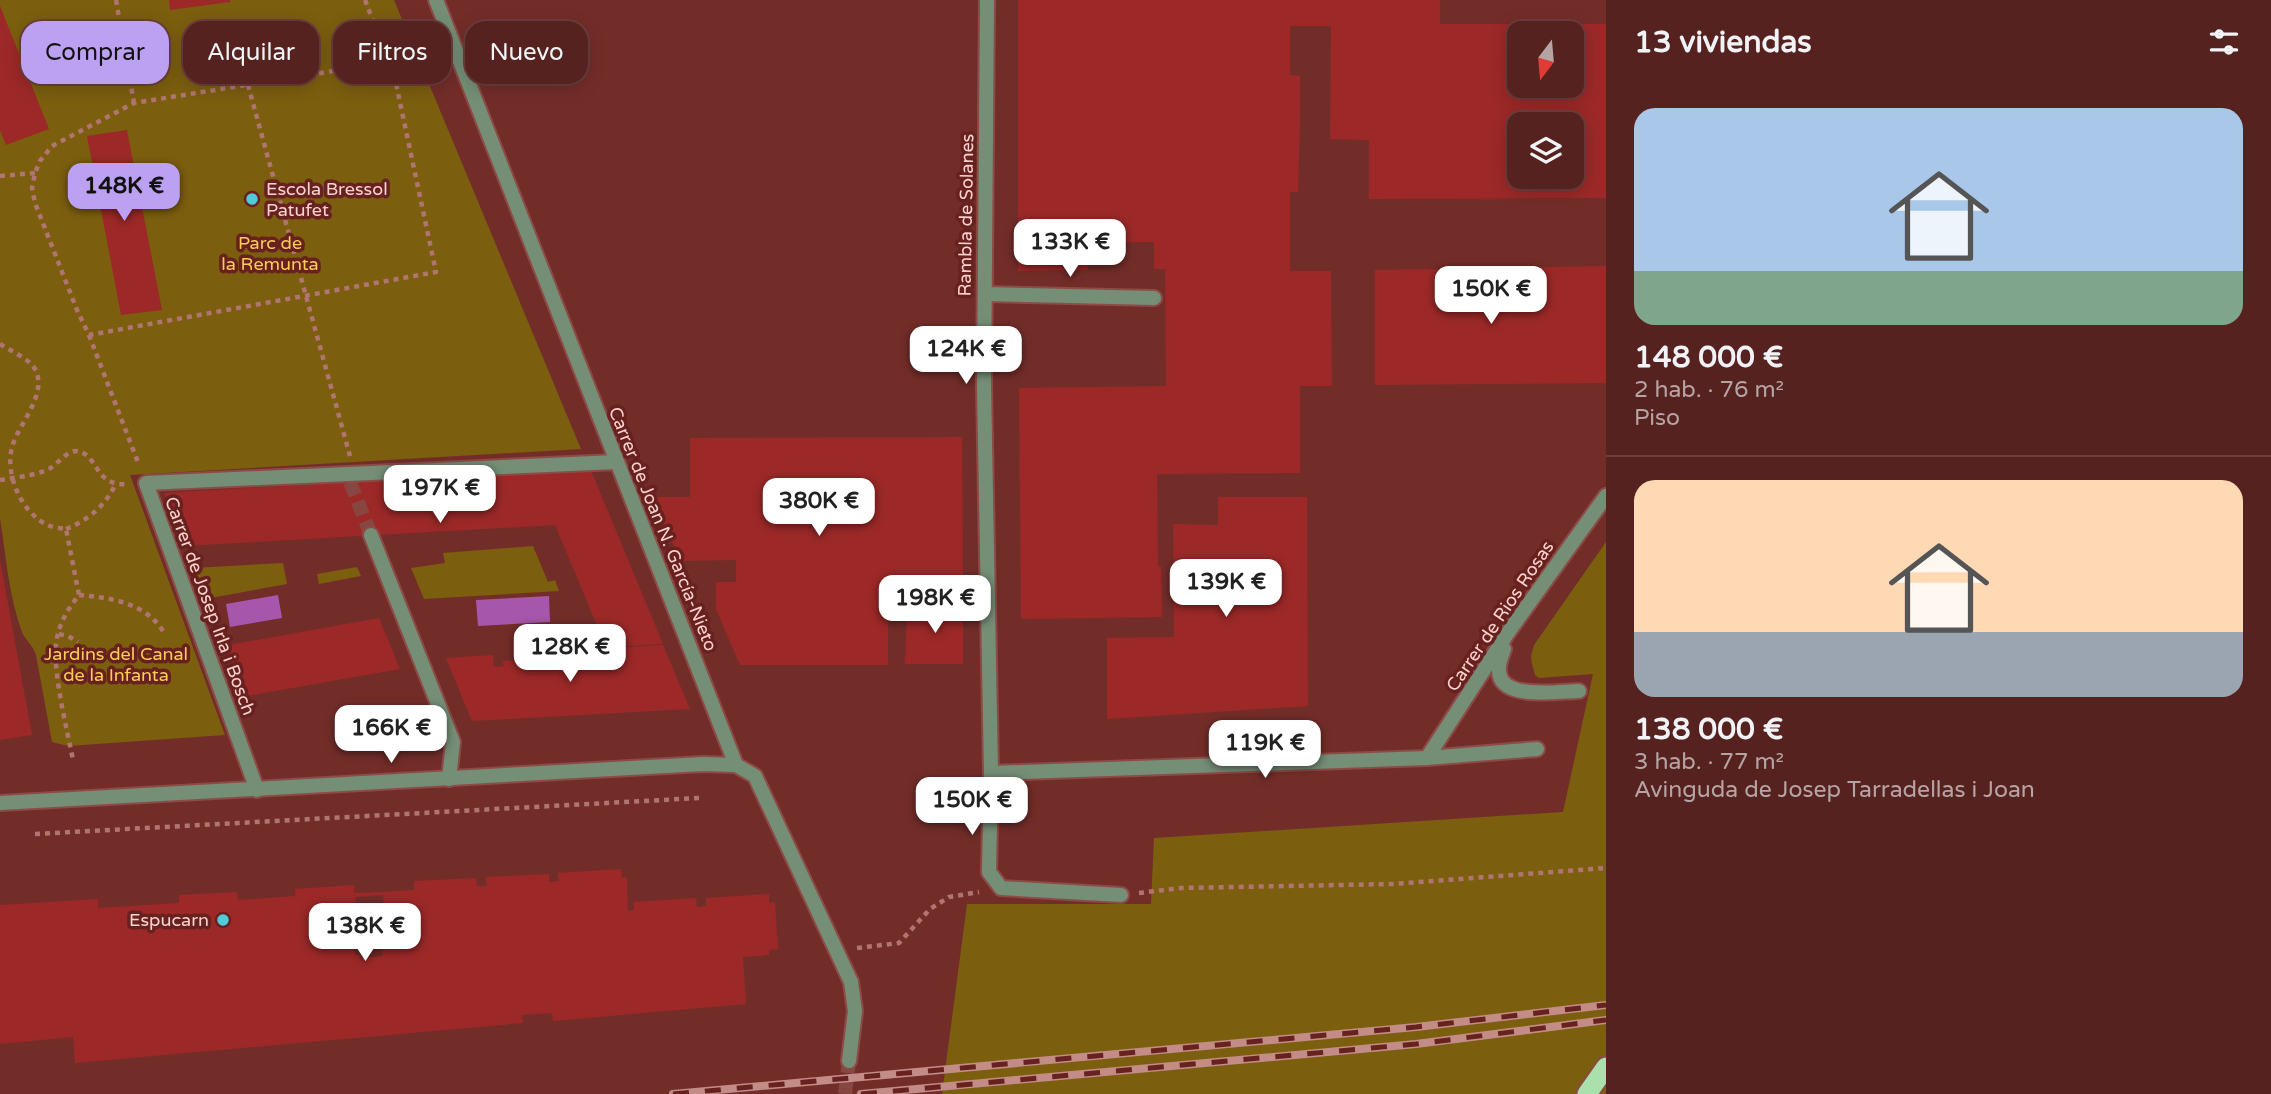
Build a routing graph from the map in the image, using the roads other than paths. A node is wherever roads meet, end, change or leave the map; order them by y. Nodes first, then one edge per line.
1 (436, 0) edge
2 (987, 0) edge
3 (985, 294) junction
4 (1154, 298) dead end
5 (616, 462) junction
6 (1606, 496) edge
7 (371, 535) tunnel mouth
8 (1507, 634) junction
9 (1579, 691) dead end
10 (1537, 749) dead end
11 (1427, 758) junction
12 (736, 765) junction
13 (991, 773) junction
14 (449, 779) junction
15 (257, 790) junction
16 (0, 803) edge
17 (1121, 895) road end
18 (849, 1061) tunnel mouth
19 (1606, 1067) edge
20 (1606, 1080) edge
21 (1587, 1094) edge
22 (1599, 1094) edge

1 - 5 street, Carrer de Joan N. García-Nieto
2 - 3 street, Rambla de Solanes
3 - 4 street
3 - 13 street, Rambla de Solanes
5 - 12 street, Carrer de Joan N. García-Nieto
5 - 15 street, Carrer de Josep Irla i Bosch
6 - 8 street, Carrer de Rios Rosas
7 - 14 street
8 - 9 street
8 - 11 street, Carrer de Rios Rosas
10 - 11 street
11 - 13 street
12 - 14 street
12 - 18 street, Carrer de Joan N. García-Nieto
13 - 17 street, Rambla de Solanes
14 - 15 street
15 - 16 street
19 - 21 highway
20 - 22 highway

